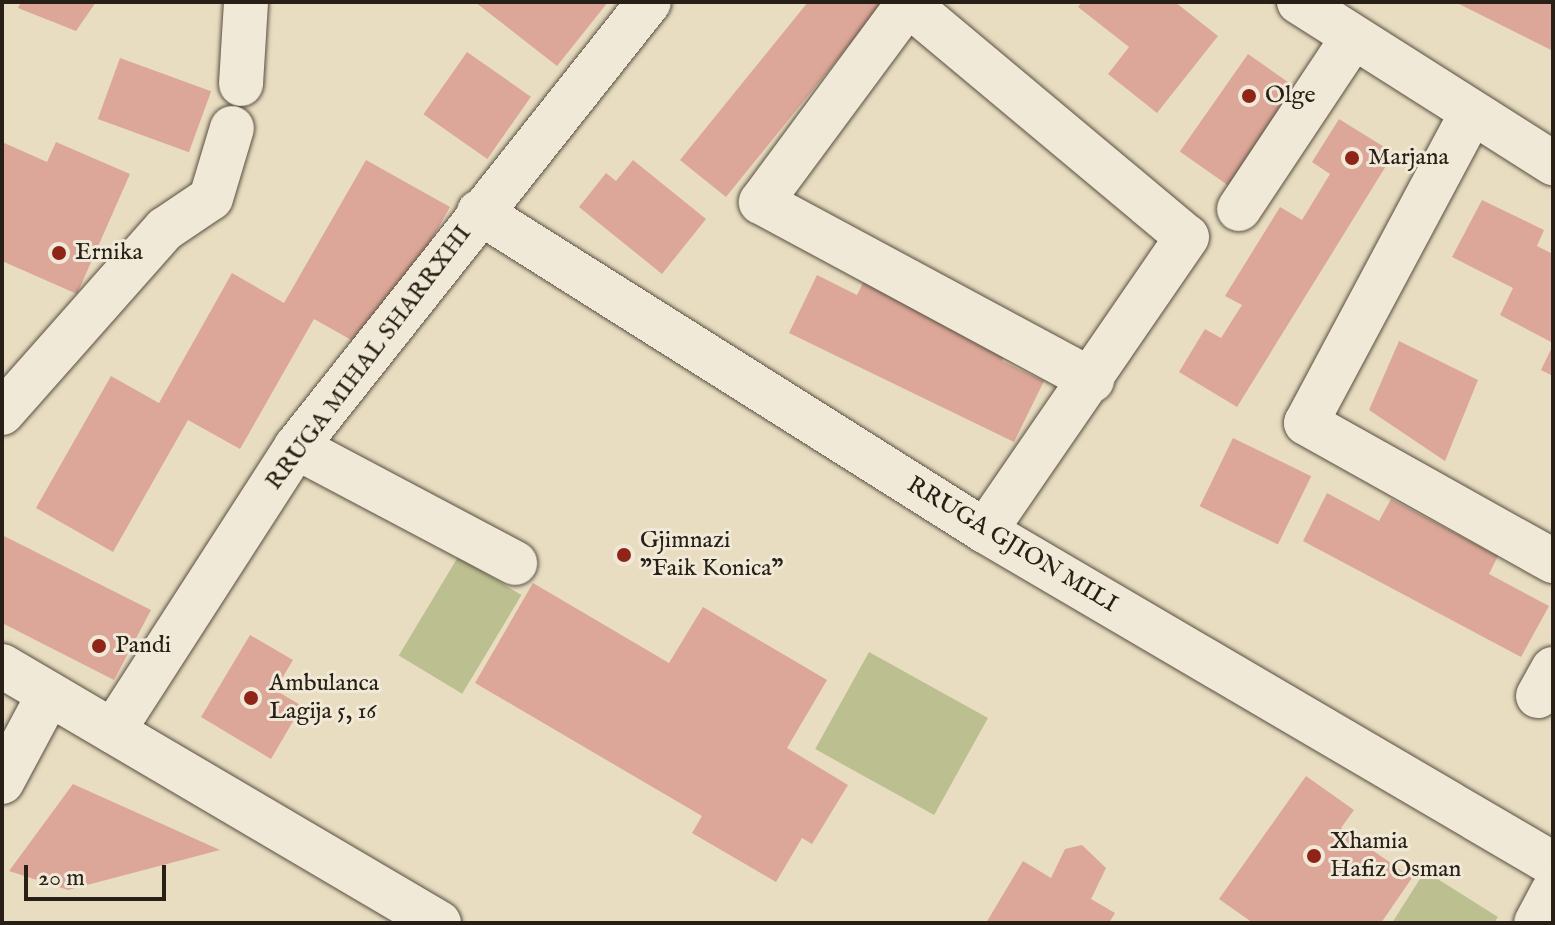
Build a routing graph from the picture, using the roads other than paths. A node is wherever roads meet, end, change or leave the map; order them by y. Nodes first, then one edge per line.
1 (246, 2) edge
2 (649, 2) edge
3 (1299, 2) edge
4 (909, 3) edge
5 (1352, 39) junction
6 (241, 84) dead end
7 (1471, 114) junction
8 (232, 128) dead end
9 (1552, 161) edge
10 (1239, 209) dead end
11 (479, 212) junction
12 (1092, 380) junction
13 (2, 413) edge
14 (296, 447) junction
15 (985, 531) junction
16 (1553, 561) edge
17 (515, 563) dead end
18 (2, 666) edge
19 (49, 694) junction
20 (113, 731) junction
21 (2, 782) edge
22 (1553, 864) edge
23 (1553, 891) edge
24 (439, 923) edge
25 (1536, 923) edge

1 - 6 street
2 - 11 street, RRUGA MIHAL SHARRXHI
3 - 5 street
4 - 12 street
4 - 12 street
5 - 7 street
5 - 10 street
7 - 9 street
7 - 16 street
8 - 13 street
11 - 14 street, RRUGA MIHAL SHARRXHI
11 - 15 street, RRUGA GJION MILI
12 - 15 street
14 - 17 street
14 - 20 street, RRUGA MIHAL SHARRXHI
15 - 22 street, RRUGA GJION MILI
18 - 19 street
19 - 20 street
19 - 21 street
20 - 24 street
23 - 25 street

